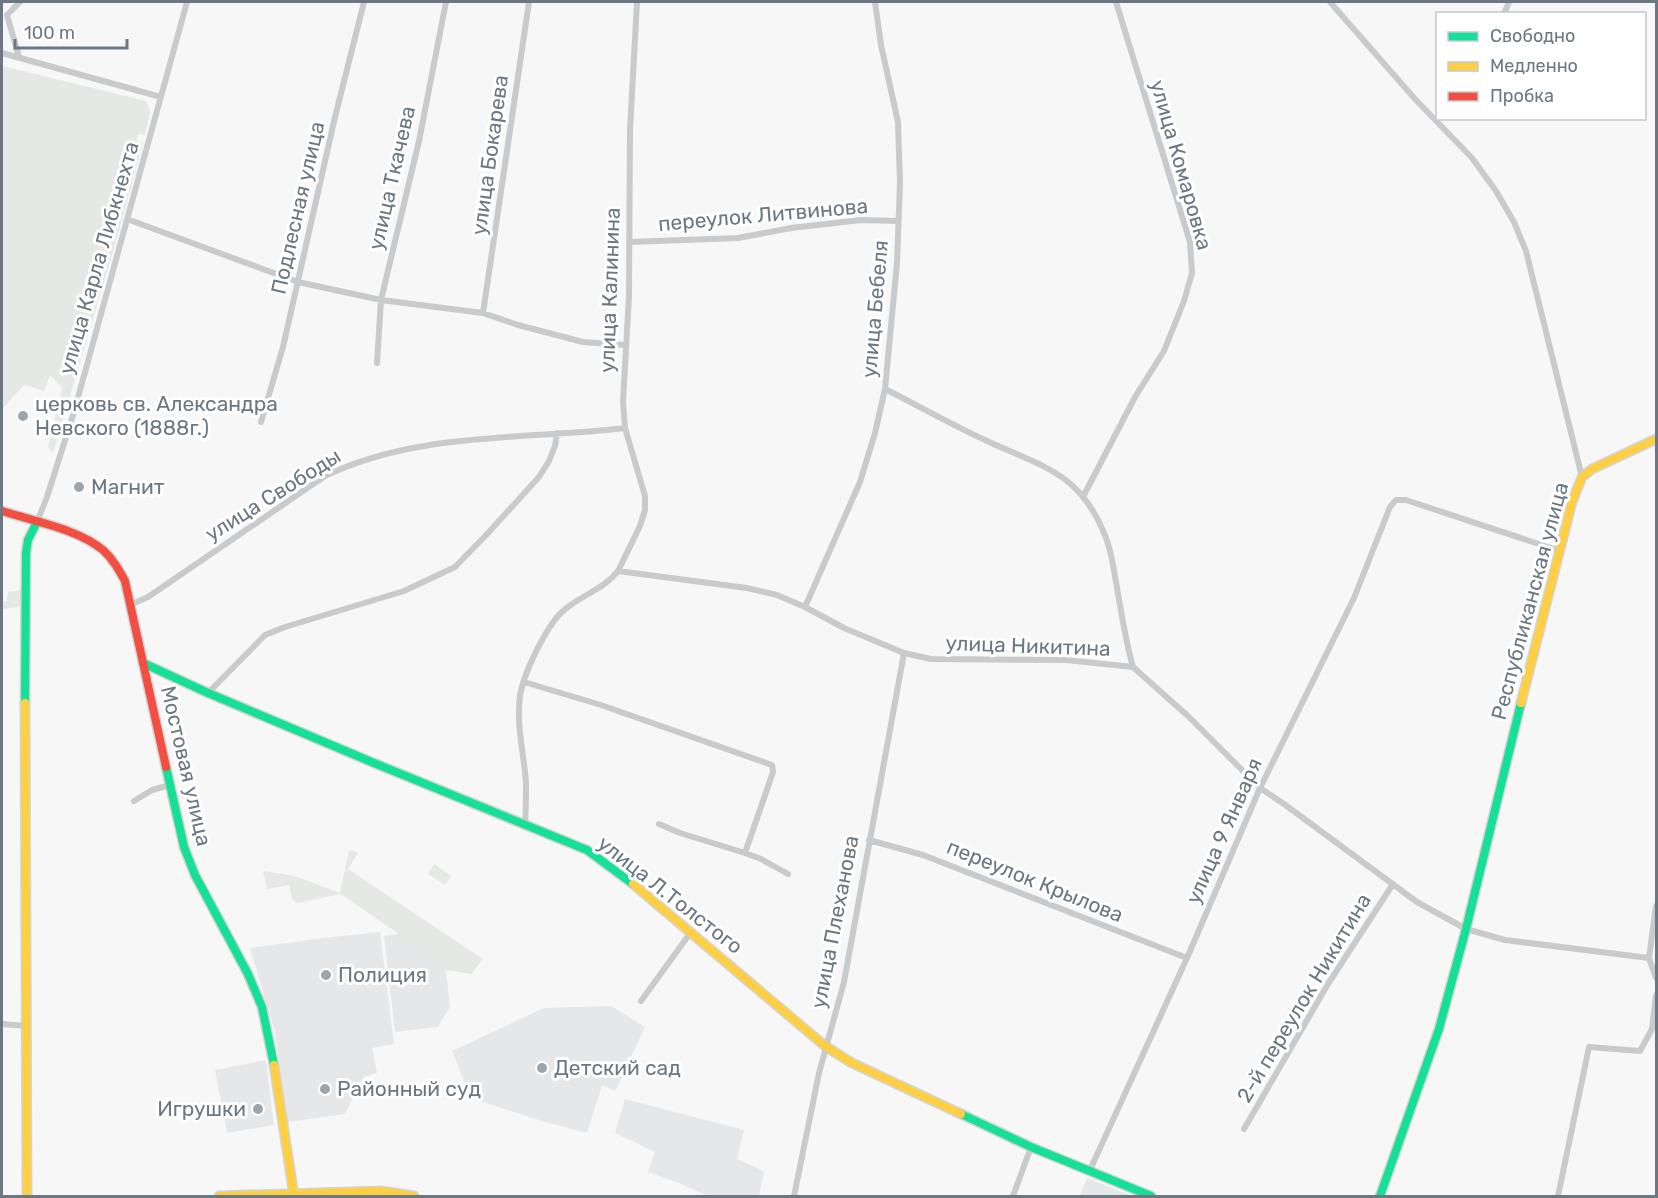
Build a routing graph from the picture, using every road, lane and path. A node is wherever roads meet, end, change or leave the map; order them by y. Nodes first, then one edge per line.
1 (20, 2) edge
2 (187, 2) edge
3 (364, 2) edge
4 (446, 2) edge
5 (529, 2) edge
6 (637, 2) edge
7 (875, 2) edge
8 (1116, 2) edge
9 (1330, 2) edge
10 (2, 53) edge
11 (19, 57) junction
12 (161, 97) junction
13 (1436, 116) edge
14 (1443, 122) edge
15 (127, 219) junction
16 (898, 221) junction
17 (630, 242) junction
18 (298, 282) junction
19 (381, 300) junction
20 (483, 313) junction
21 (625, 345) junction
22 (377, 363) dead end
23 (885, 389) junction
24 (261, 422) dead end
25 (625, 428) junction
26 (557, 433) junction
27 (1656, 439) edge
28 (1582, 477) junction
29 (1084, 495) junction
30 (2, 511) edge
31 (37, 522) junction
32 (1560, 551) junction
33 (618, 571) junction
34 (130, 605) junction
35 (805, 607) junction
36 (904, 653) junction
37 (143, 663) junction
38 (1133, 666) junction
39 (524, 682) junction
40 (208, 693) junction
41 (170, 785) junction
42 (1260, 788) junction
43 (134, 801) dead end
44 (525, 824) junction
45 (660, 824) dead end
46 (869, 840) junction
47 (745, 853) junction
48 (788, 874) dead end
49 (1393, 885) junction
50 (1656, 906) edge
51 (1466, 929) junction
52 (691, 932) junction
53 (1187, 958) junction
54 (1649, 958) junction
55 (1656, 978) edge
56 (1656, 995) edge
57 (641, 1001) dead end
58 (2, 1023) edge
59 (27, 1026) junction
60 (825, 1046) junction
61 (1244, 1129) dead end
62 (1031, 1147) junction
63 (1090, 1170) junction
64 (294, 1195) edge
65 (411, 1196) edge
66 (27, 1197) edge
67 (219, 1197) edge
68 (794, 1197) edge
69 (1013, 1197) edge
70 (1151, 1197) edge
71 (1380, 1197) edge
72 (1558, 1197) edge

1 - 11 street
2 - 12 street, улица Карла Либкнехта
3 - 18 street, Подлесная улица
4 - 19 street, улица Ткачева
5 - 20 street, улица Бокарева
6 - 17 street, улица Калинина
7 - 16 street, улица Бебеля
8 - 29 street, улица Комаровка
9 - 13 street, Республиканская улица
10 - 11 street
11 - 12 street
12 - 15 street, улица Карла Либкнехта
14 - 28 street, Республиканская улица
15 - 18 street
15 - 31 street, улица Карла Либкнехта
16 - 17 street, переулок Литвинова
16 - 23 street, улица Бебеля
17 - 21 street, улица Калинина
18 - 19 street
18 - 24 street, Подлесная улица
19 - 20 street
19 - 22 street, улица Ткачева
20 - 21 street
21 - 25 street, улица Калинина
23 - 29 street
23 - 35 street, улица Бебеля
25 - 26 street, улица Свободы
25 - 33 street, улица Калинина
26 - 34 street, улица Свободы
26 - 40 street
27 - 28 street
28 - 32 street, Республиканская улица
29 - 38 street
30 - 31 street, Мостовая улица
31 - 34 street, Мостовая улица
31 - 59 street
32 - 42 street, улица 9 Января
32 - 51 street, Республиканская улица
33 - 35 street, улица Никитина
33 - 39 street
34 - 37 street, Мостовая улица
35 - 36 street, улица Никитина
36 - 38 street, улица Никитина
36 - 46 street, улица Плеханова
37 - 40 street, улица Л.Толстого
37 - 41 street, Мостовая улица
38 - 42 street, улица Никитина
39 - 44 street
39 - 47 street
40 - 44 street, улица Л.Толстого
41 - 43 street
41 - 64 street, Мостовая улица
42 - 49 street, улица Никитина
42 - 53 street, улица 9 Января
44 - 52 street, улица Л.Толстого
45 - 47 street
46 - 53 street, переулок Крылова
46 - 60 street, улица Плеханова
47 - 48 street
49 - 51 street, улица Никитина
49 - 61 street, 2-й переулок Никитина
50 - 54 street
51 - 54 street, улица Никитина
51 - 71 street, Республиканская улица
52 - 57 street
52 - 60 street, улица Л.Толстого
53 - 63 street, улица 9 Января
54 - 55 street
56 - 72 street
58 - 59 street
59 - 66 street
60 - 62 street, улица Л.Толстого
60 - 68 street, улица Плеханова
62 - 63 street, улица Л.Толстого
62 - 69 street
63 - 70 street, улица Л.Толстого
64 - 65 street
64 - 67 street

